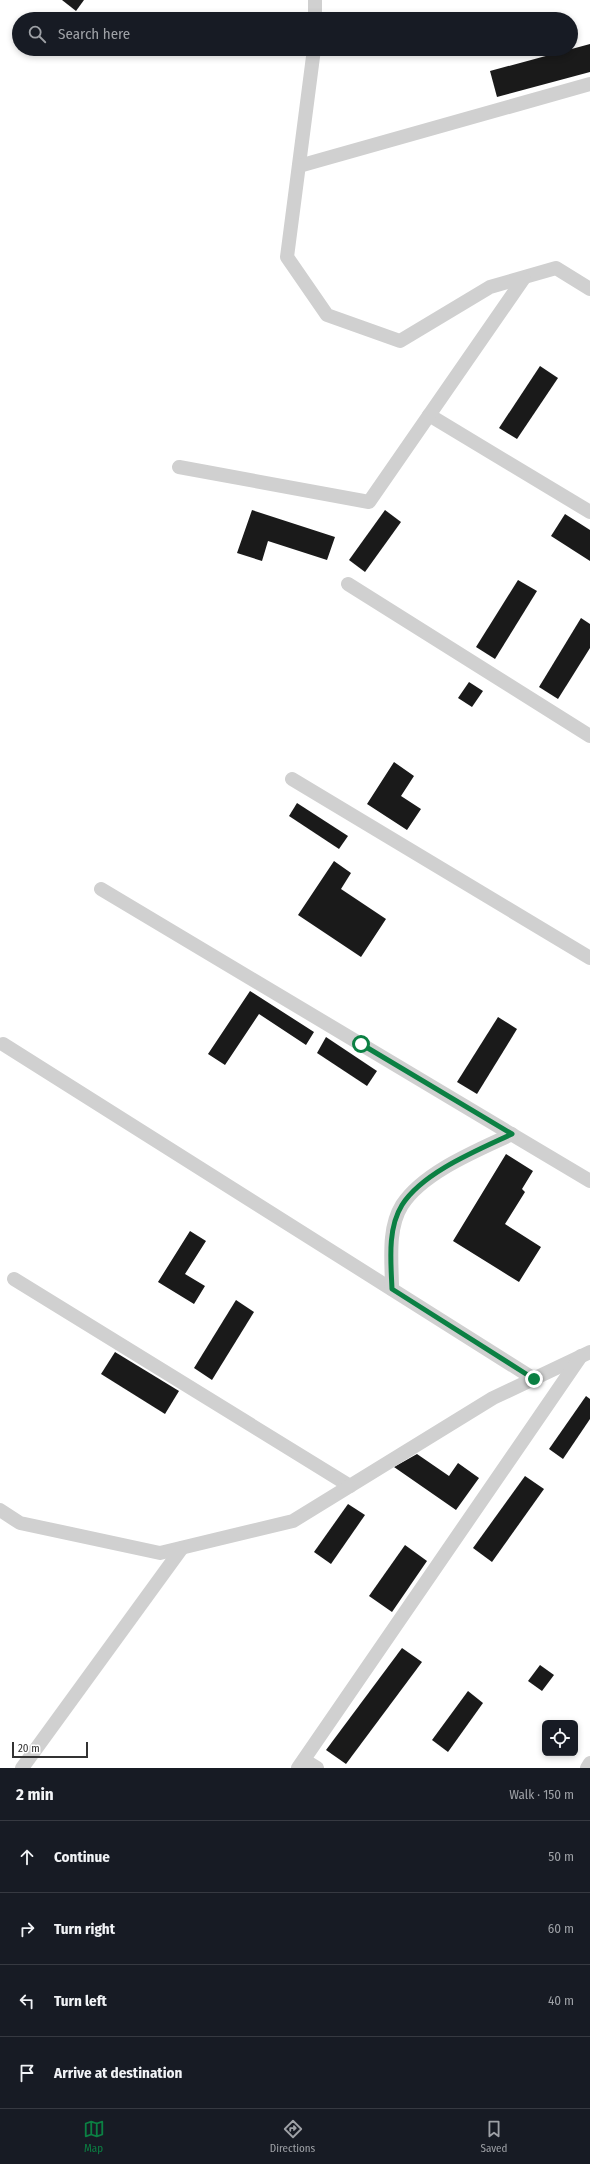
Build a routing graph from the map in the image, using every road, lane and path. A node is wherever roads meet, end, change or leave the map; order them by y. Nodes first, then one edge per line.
1 (315, 0) edge
2 (315, 12) edge
3 (313, 56) edge
4 (590, 84) edge
5 (299, 166) junction
6 (524, 278) junction
7 (590, 288) edge
8 (430, 415) junction
9 (179, 467) dead end
10 (590, 512) edge
11 (348, 584) dead end
12 (590, 736) edge
13 (292, 779) dead end
14 (101, 889) dead end
15 (590, 958) edge
16 (3, 1044) dead end
17 (512, 1134) junction
18 (590, 1181) edge
19 (14, 1279) dead end
20 (392, 1289) junction
21 (586, 1354) edge
22 (534, 1379) junction
23 (350, 1486) junction
24 (0, 1510) edge
25 (182, 1548) junction
26 (590, 1763) edge
27 (301, 1764) edge
28 (22, 1768) edge
29 (317, 1768) edge
30 (587, 1768) edge

1 - 2 lane
3 - 5 lane
4 - 5 lane
5 - 6 lane
6 - 7 lane
6 - 8 lane
8 - 9 lane
8 - 10 lane
11 - 12 lane
13 - 15 lane
14 - 17 lane
16 - 20 lane
17 - 18 lane
17 - 20 lane
19 - 23 lane
20 - 22 lane
21 - 22 lane
21 - 27 lane
22 - 23 lane
23 - 25 lane
24 - 25 lane
25 - 28 lane
26 - 30 lane
27 - 29 lane

